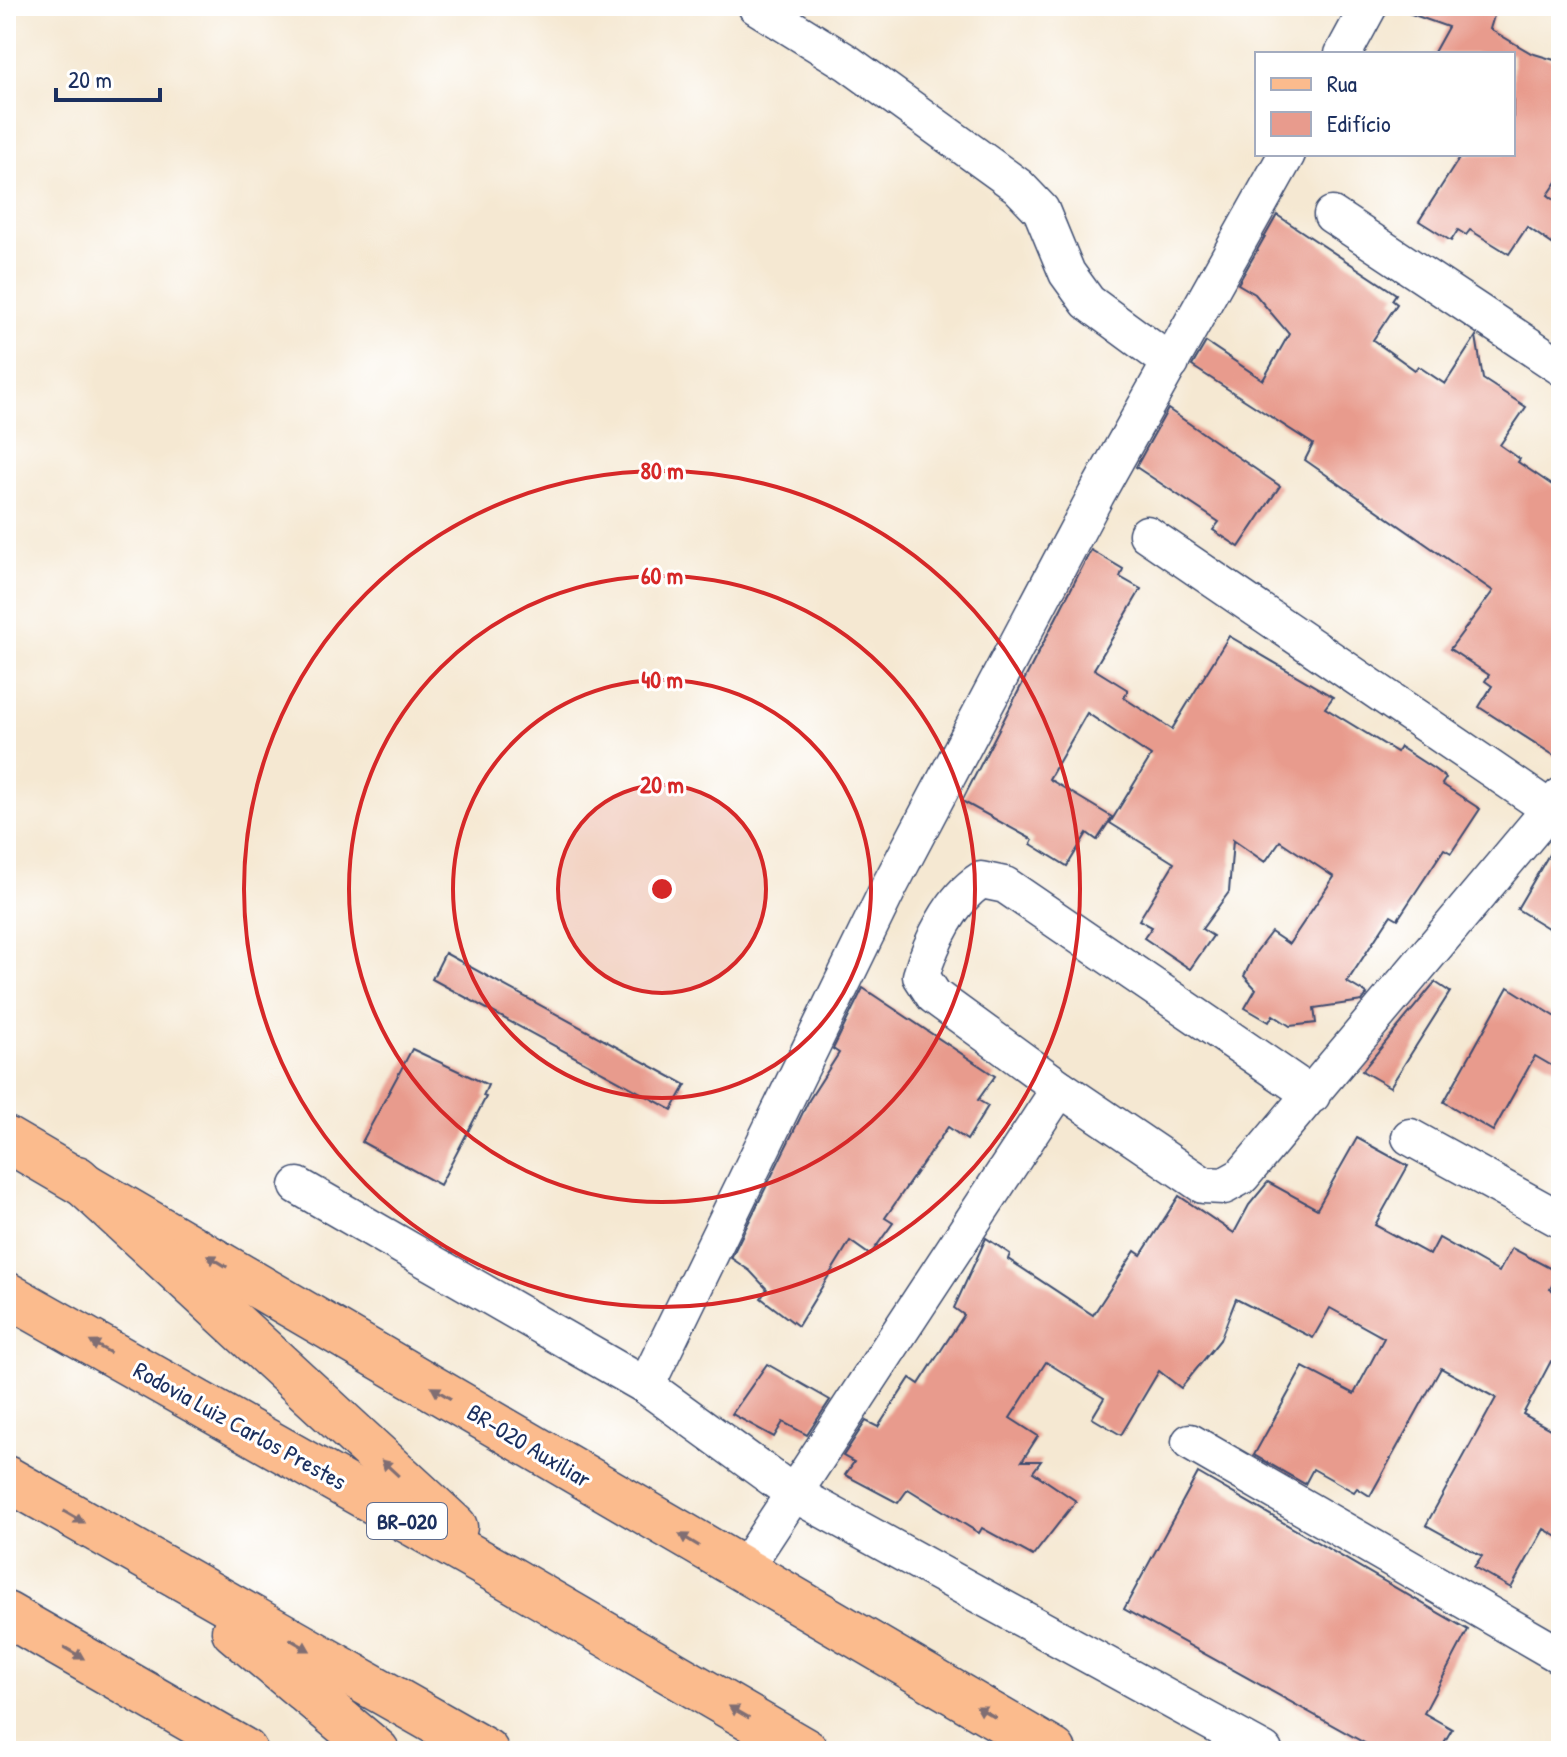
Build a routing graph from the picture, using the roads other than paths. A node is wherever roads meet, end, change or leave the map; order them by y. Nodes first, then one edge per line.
1 (756, 6) edge
2 (1369, 6) edge
3 (1344, 52) edge
4 (1286, 156) edge
5 (1332, 215) dead end
6 (1171, 363) junction
7 (1561, 367) edge
8 (1147, 534) dead end
9 (1556, 802) edge
10 (1060, 1088) junction
11 (1312, 1095) junction
12 (1410, 1137) dead end
13 (6, 1139) edge
14 (77, 1178) junction
15 (298, 1186) dead end
16 (1561, 1220) edge
17 (6, 1294) edge
18 (646, 1386) junction
19 (1190, 1442) dead end
20 (6, 1478) edge
21 (793, 1493) junction
22 (153, 1562) junction
23 (742, 1572) junction
24 (509, 1578) junction
25 (6, 1614) edge
26 (1561, 1656) edge
27 (245, 1751) edge
28 (377, 1751) edge
29 (486, 1751) edge
30 (806, 1751) edge
31 (1054, 1751) edge
32 (1264, 1751) edge

1 - 6 street
2 - 3 street
4 - 6 street
5 - 7 street
6 - 18 street
8 - 9 street
9 - 11 street
10 - 11 street
10 - 11 street
10 - 21 street
12 - 16 street
13 - 14 main road, BR-020 Auxiliar
23 -> 14 main road, BR-020 Auxiliar
24 -> 14 main road
15 - 18 street
24 -> 17 main road, Rodovia Luiz Carlos Prestes / BR-020
18 - 21 street
19 - 26 street
20 -> 22 main road
21 - 23 street
21 - 32 street
22 - 28 main road
22 -> 29 main road
31 -> 23 main road, BR-020 Auxiliar
30 -> 24 main road, Rodovia Luiz Carlos Prestes / BR-020
25 -> 27 main road

